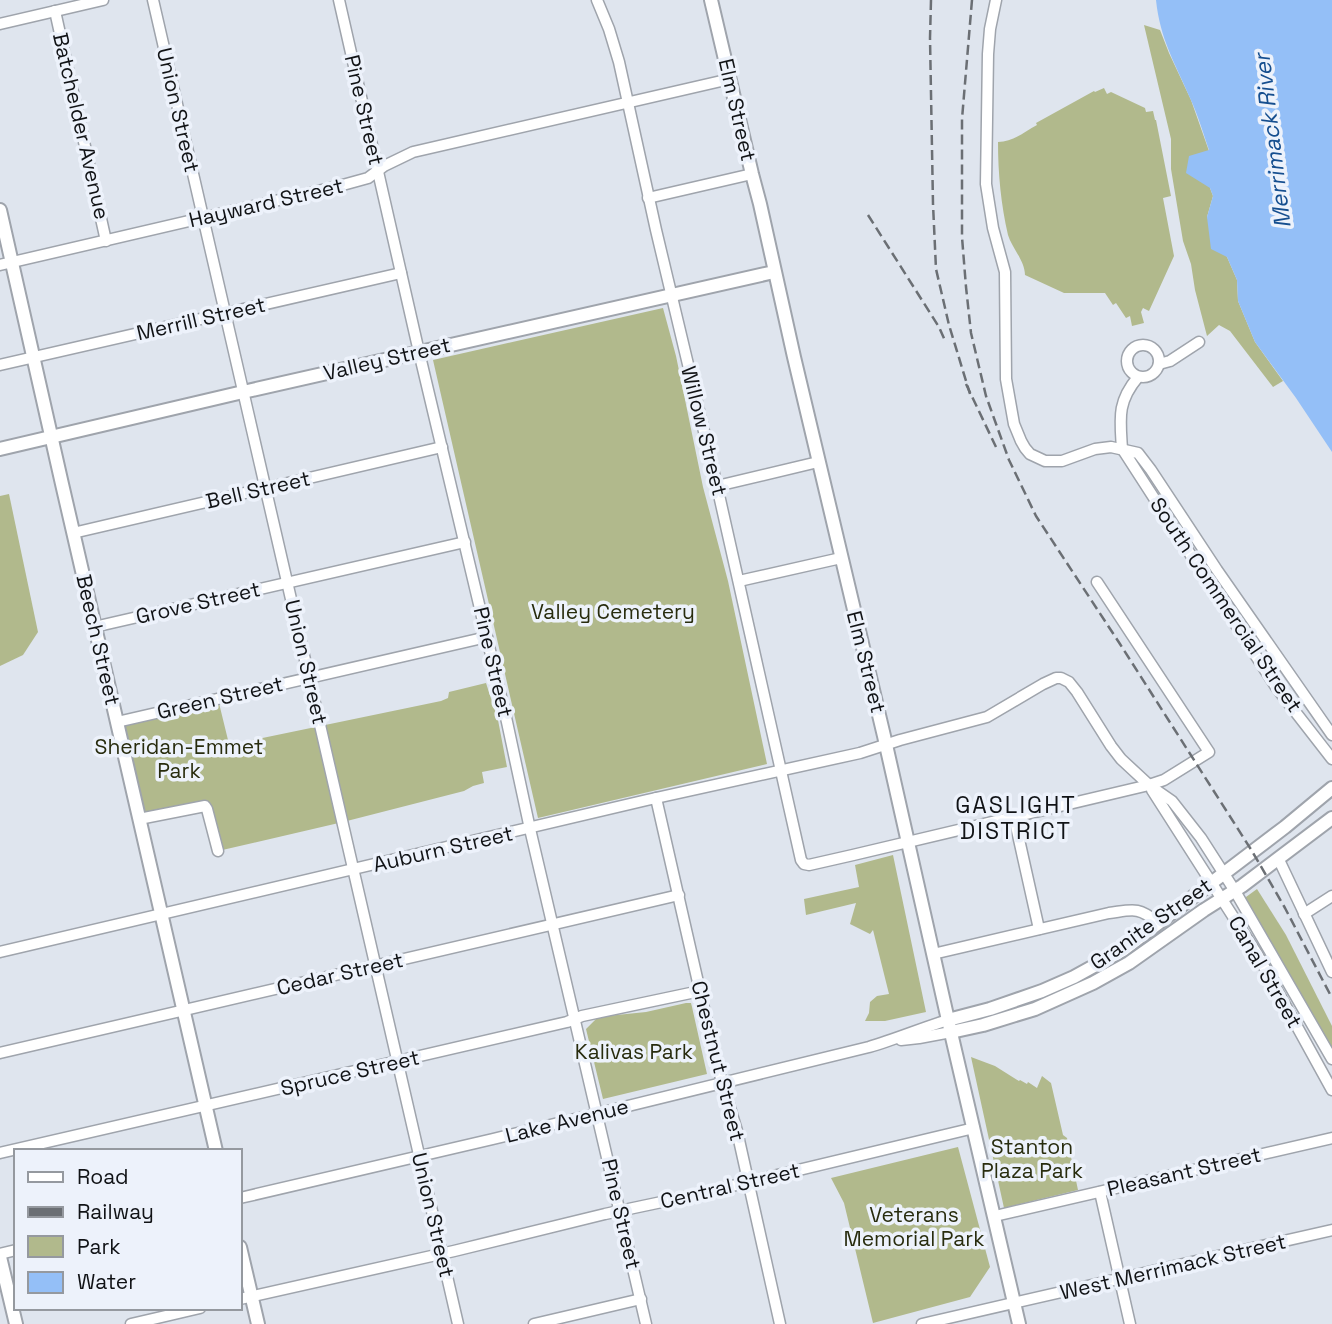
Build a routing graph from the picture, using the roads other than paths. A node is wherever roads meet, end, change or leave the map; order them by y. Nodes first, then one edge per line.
1 (103, 0) edge
2 (153, 0) edge
3 (339, 0) edge
4 (597, 0) edge
5 (711, 0) edge
6 (996, 0) edge
7 (55, 11) junction
8 (0, 24) edge
9 (730, 79) junction
10 (627, 102) junction
11 (378, 171) junction
12 (752, 174) junction
13 (648, 198) junction
14 (0, 210) edge
15 (203, 218) junction
16 (106, 241) junction
17 (6, 264) edge
18 (774, 271) junction
19 (401, 273) junction
20 (671, 295) junction
21 (225, 313) junction
22 (1199, 342) dead end
23 (419, 352) junction
24 (34, 358) junction
25 (1160, 364) junction
26 (0, 365) edge
27 (1138, 377) junction
28 (243, 392) junction
29 (52, 437) junction
30 (442, 447) junction
31 (0, 449) edge
32 (1122, 449) junction
33 (818, 461) junction
34 (717, 485) junction
35 (265, 488) junction
36 (73, 533) junction
37 (465, 542) junction
38 (841, 558) junction
39 (739, 581) junction
40 (1097, 582) dead end
41 (287, 583) junction
42 (94, 627) junction
43 (487, 637) junction
44 (309, 678) junction
45 (1061, 678) joint
46 (117, 722) junction
47 (1332, 735) edge
48 (886, 744) junction
49 (1332, 759) edge
50 (781, 770) junction
51 (1149, 785) junction
52 (1332, 788) edge
53 (656, 798) junction
54 (1014, 817) junction
55 (1332, 818) edge
56 (139, 819) junction
57 (530, 829) junction
58 (908, 842) junction
59 (218, 851) dead end
60 (1279, 860) junction
61 (355, 869) junction
62 (1223, 873) junction
63 (1212, 882) junction
64 (1235, 891) junction
65 (679, 895) junction
66 (1332, 896) edge
67 (1222, 899) junction
68 (161, 914) junction
69 (1304, 914) junction
70 (1157, 922) junction
71 (552, 924) junction
72 (1039, 929) junction
73 (0, 952) edge
74 (933, 954) junction
75 (1330, 965) edge
76 (376, 966) junction
77 (700, 991) junction
78 (184, 1010) junction
79 (574, 1019) junction
80 (950, 1026) junction
81 (0, 1053) edge
82 (1332, 1059) edge
83 (398, 1062) junction
84 (723, 1083) junction
85 (1332, 1090) edge
86 (206, 1106) junction
87 (597, 1114) junction
88 (974, 1128) junction
89 (1332, 1138) edge
90 (18, 1149) edge
91 (216, 1149) edge
92 (420, 1157) junction
93 (748, 1182) junction
94 (1100, 1192) junction
95 (242, 1198) edge
96 (621, 1211) junction
97 (995, 1216) junction
98 (1332, 1230) edge
99 (442, 1254) junction
100 (0, 1255) edge
101 (242, 1264) edge
102 (1120, 1279) junction
103 (246, 1298) edge
104 (640, 1299) junction
105 (1015, 1303) junction
106 (191, 1310) edge
107 (16, 1324) edge
108 (131, 1324) edge
109 (258, 1324) edge
110 (458, 1324) edge
111 (534, 1324) edge
112 (646, 1324) edge
113 (780, 1324) edge
114 (922, 1324) edge
115 (1019, 1324) edge
116 (1130, 1324) edge

1 - 7 street
2 - 15 street, Union Street
3 - 11 street, Pine Street
4 - 10 street, Willow Street
5 - 9 main road, Elm Street
6 - 32 street
7 - 8 street
7 - 16 street, Batchelder Avenue
9 - 10 street, Hayward Street
9 - 12 main road, Elm Street
10 - 11 street, Hayward Street
10 - 13 street, Willow Street
11 - 15 street, Hayward Street
11 - 19 street, Pine Street
12 - 13 street
12 - 18 main road, Elm Street
13 - 20 street, Willow Street
14 - 17 main road, Beech Street
15 - 16 street, Hayward Street
15 - 21 street, Union Street
16 - 17 street, Hayward Street
17 - 24 main road, Beech Street
18 - 20 main road, Valley Street
18 - 33 main road, Elm Street
19 - 21 street, Merrill Street
19 - 23 street, Pine Street
20 - 23 main road, Valley Street
20 - 34 street, Willow Street
21 - 24 street, Merrill Street
21 - 28 street, Union Street
22 - 25 street
23 - 28 main road, Valley Street
23 - 30 street, Pine Street
24 - 26 street, Merrill Street
24 - 29 main road, Beech Street
25 - 27 street
25 - 27 street
27 - 32 street
28 - 29 main road, Valley Street
28 - 35 street, Union Street
29 - 31 main road, Valley Street
29 - 36 main road, Beech Street
30 - 35 street, Bell Street
30 - 37 street, Pine Street
32 - 47 street, South Commercial Street
32 - 49 street, South Commercial Street
33 - 34 street
33 - 38 main road, Elm Street
34 - 39 street, Willow Street
35 - 36 street, Bell Street
35 - 41 street, Union Street
36 - 42 main road, Beech Street
37 - 41 street, Grove Street
37 - 43 street, Pine Street
38 - 39 street
38 - 48 main road, Elm Street
39 - 50 street, Willow Street
40 - 51 street
41 - 42 street, Grove Street
41 - 44 street, Union Street
42 - 46 main road, Beech Street
43 - 44 street, Green Street
43 - 57 street, Pine Street
44 - 46 street, Green Street
44 - 61 street, Union Street
45 - 48 street, Auburn Street
45 - 51 street, Canal Street
46 - 56 main road, Beech Street
48 - 50 street, Auburn Street
48 - 58 main road, Elm Street
50 - 53 street, Auburn Street
50 - 58 street, Willow Street
51 - 54 street
51 - 62 street, Canal Street
51 - 63 street, Canal Street
52 - 62 main road, Granite Street
53 - 57 street, Auburn Street
53 - 65 street, Chestnut Street
54 - 58 street
54 - 72 street
55 - 60 main road, Granite Street
56 - 59 street
56 - 68 main road, Beech Street
57 - 61 street, Auburn Street
57 - 71 street, Pine Street
58 - 74 main road, Elm Street
60 - 64 main road, Granite Street
60 - 69 street
61 - 68 street, Auburn Street
61 - 76 street, Union Street
62 - 63 main road, Granite Street
62 - 64 street, Canal Street
63 - 67 street, Canal Street
63 - 70 main road, Granite Street
64 - 67 main road, Granite Street
64 - 82 street, Canal Street
65 - 71 street, Cedar Street
65 - 77 street, Chestnut Street
66 - 69 street
67 - 80 main road, Granite Street
67 - 85 street, Canal Street
68 - 73 street, Auburn Street
68 - 78 main road, Beech Street
69 - 75 street
70 - 72 street
70 - 80 main road, Granite Street
71 - 76 street, Cedar Street
71 - 79 street, Pine Street
72 - 74 street
74 - 80 main road, Elm Street
76 - 78 street, Cedar Street
76 - 83 street, Union Street
77 - 79 street, Spruce Street
77 - 84 street, Chestnut Street
78 - 81 street, Cedar Street
78 - 86 main road, Beech Street
79 - 83 street, Spruce Street
79 - 87 street, Pine Street
80 - 84 street, Lake Avenue
80 - 88 main road, Elm Street
83 - 86 street, Spruce Street
83 - 92 street, Union Street
84 - 87 street, Lake Avenue
84 - 93 street, Chestnut Street
86 - 90 street, Spruce Street
86 - 91 main road, Beech Street
87 - 92 street, Lake Avenue
87 - 96 street, Pine Street
88 - 93 street, Central Street
88 - 97 main road, Elm Street
89 - 94 street, Pleasant Street
92 - 95 street, Lake Avenue
92 - 99 street, Union Street
93 - 96 street, Central Street
93 - 113 street, Chestnut Street
94 - 97 street, Pleasant Street
94 - 102 street
96 - 99 street, Central Street
96 - 104 street, Pine Street
97 - 105 main road, Elm Street
98 - 102 street, West Merrimack Street
99 - 103 street, Central Street
99 - 110 street, Union Street
100 - 107 main road
101 - 103 main road
102 - 105 street, West Merrimack Street
102 - 116 street
103 - 109 main road
104 - 111 street
104 - 112 street, Pine Street
105 - 114 street, West Merrimack Street
105 - 115 main road, Elm Street
106 - 108 street

